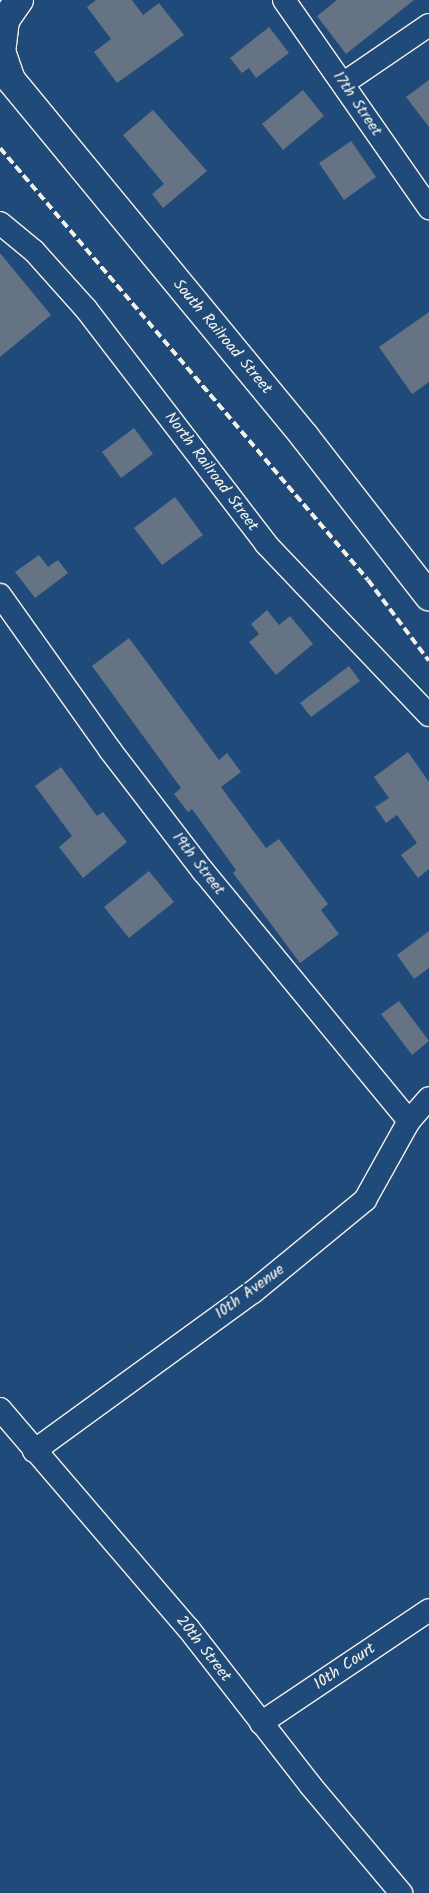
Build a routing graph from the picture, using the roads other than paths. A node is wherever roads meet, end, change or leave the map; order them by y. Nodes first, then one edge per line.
1 (19, 0) edge
2 (284, 0) edge
3 (429, 25) edge
4 (344, 83) junction
5 (429, 208) edge
6 (0, 223) edge
7 (0, 595) edge
8 (429, 596) edge
9 (429, 715) edge
10 (429, 1098) edge
11 (409, 1121) junction
12 (0, 1409) edge
13 (34, 1451) junction
14 (429, 1610) edge
15 (261, 1723) junction
16 (401, 1893) edge

1 - 8 street, South Railroad Street
2 - 4 street, 17th Street
3 - 4 street
4 - 5 street, 17th Street
6 - 9 street, North Railroad Street
7 - 11 street, 19th Street
10 - 11 street, 10th Avenue
11 - 13 street, 10th Avenue
12 - 13 street, 20th Street
13 - 15 street, 20th Street
14 - 15 street, 10th Court
15 - 16 street, 20th Street

